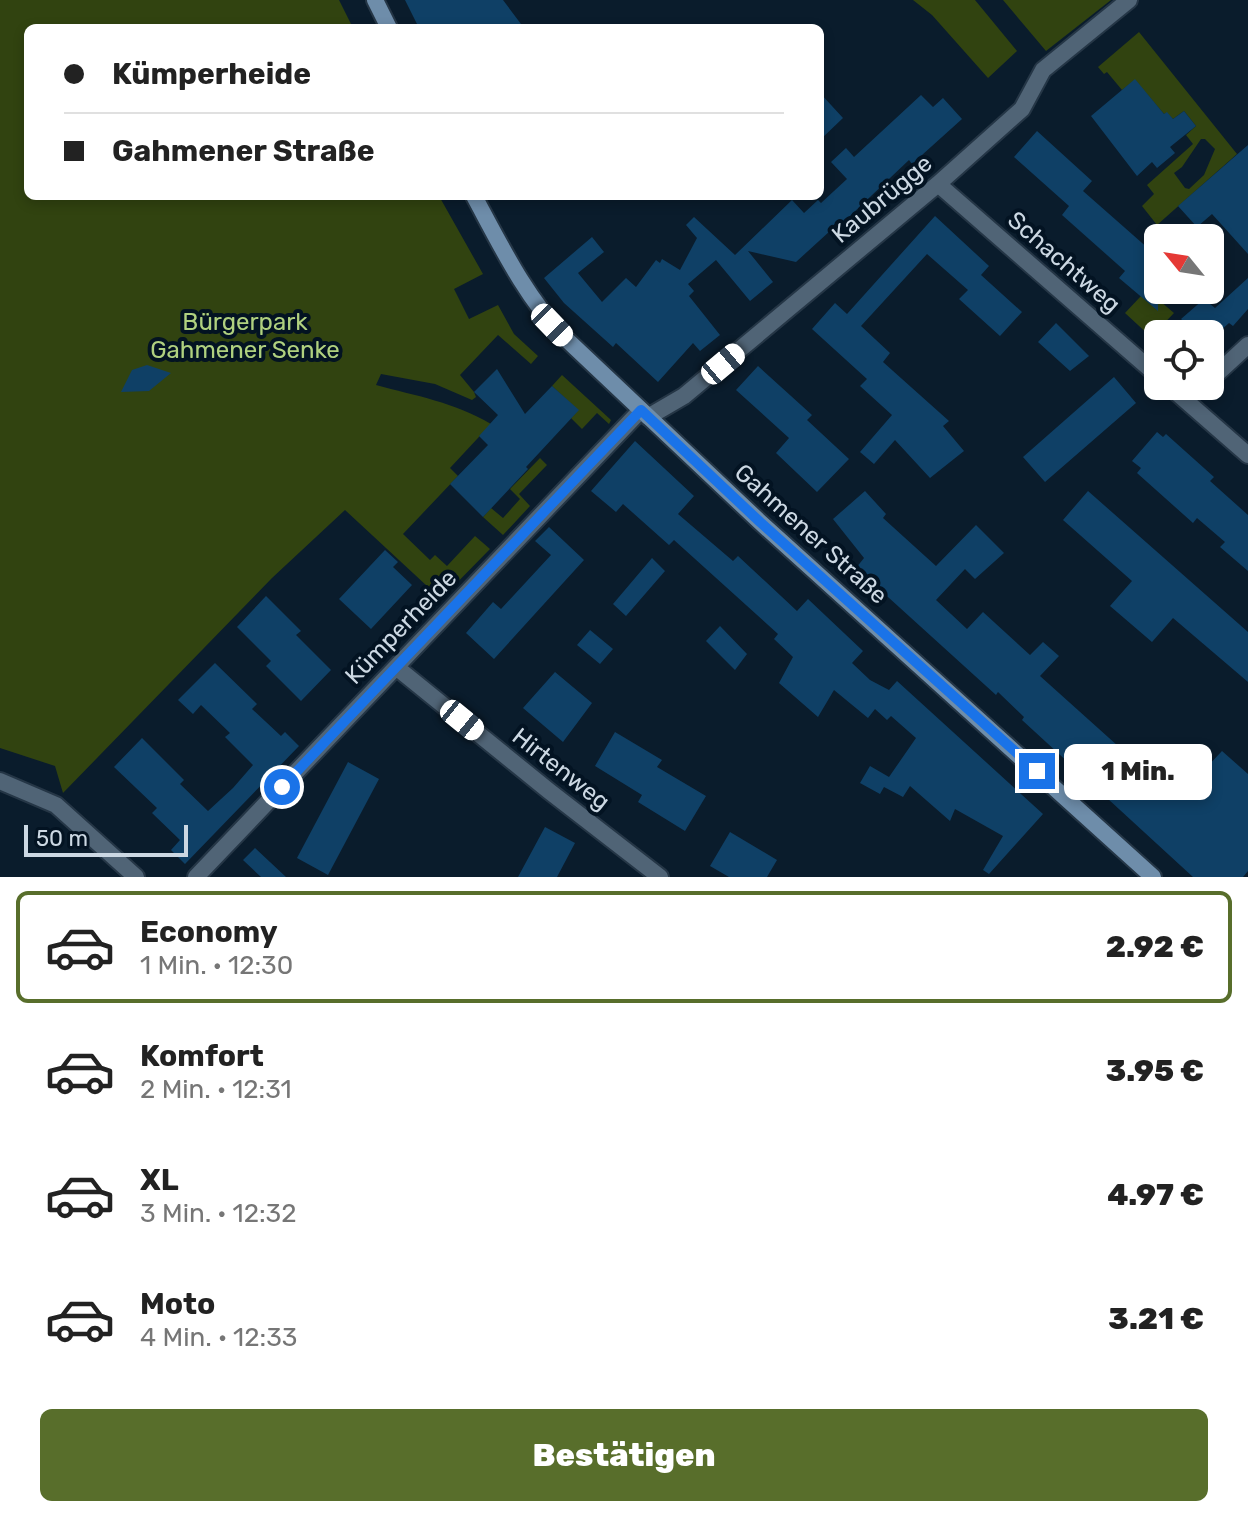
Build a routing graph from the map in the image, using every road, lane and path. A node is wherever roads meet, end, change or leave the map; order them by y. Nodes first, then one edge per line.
1 (375, 0) edge
2 (1129, 0) edge
3 (387, 24) edge
4 (938, 184) junction
5 (476, 200) edge
6 (1248, 345) edge
7 (1144, 364) edge
8 (1224, 367) edge
9 (1185, 400) edge
10 (1187, 402) joint
11 (644, 414) junction
12 (1248, 455) edge
13 (396, 667) junction
14 (0, 781) edge
15 (136, 877) edge
16 (196, 877) edge
17 (660, 877) edge
18 (1153, 877) edge

1 - 3 main road
2 - 4 street, Kaubrügge
4 - 7 street, Schachtweg
4 - 11 street, Kaubrügge
5 - 11 main road, Gahmener Straße
6 - 8 street
9 - 10 street
10 - 12 street
11 - 13 street, Kümperheide
11 - 18 main road, Gahmener Straße
13 - 16 street, Kümperheide
13 - 17 street, Hirtenweg
14 - 15 street

